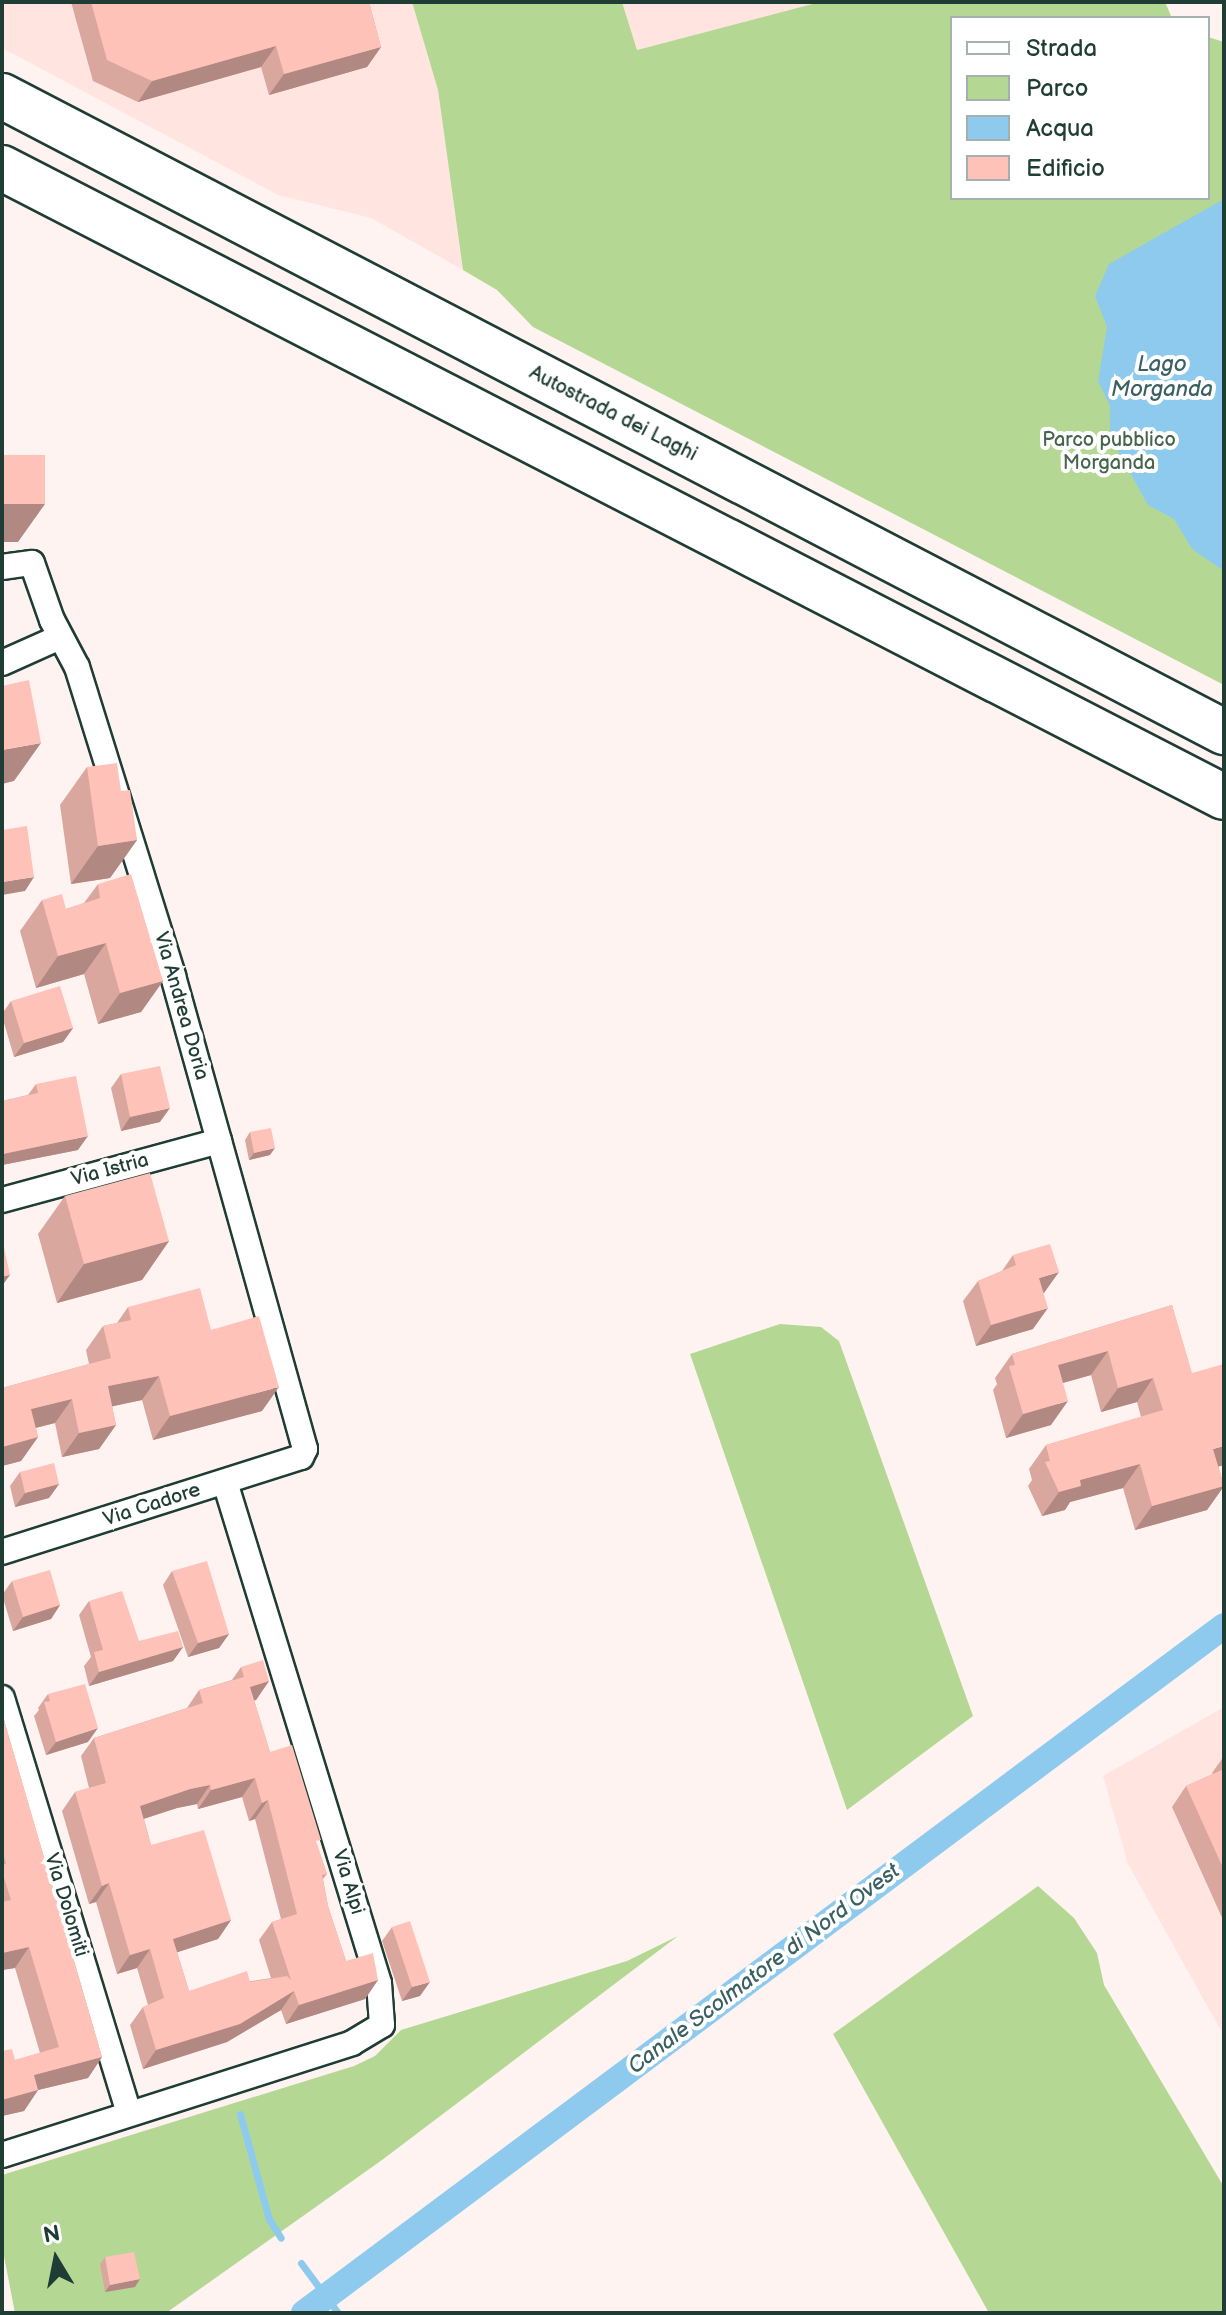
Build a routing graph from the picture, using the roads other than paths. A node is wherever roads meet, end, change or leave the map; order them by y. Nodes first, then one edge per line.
1 (2, 96) edge
2 (2, 168) edge
3 (2, 567) edge
4 (60, 637) junction
5 (2, 663) edge
6 (1224, 732) edge
7 (1224, 797) edge
8 (219, 1141) junction
9 (2, 1200) edge
10 (301, 1457) joint
11 (225, 1482) junction
12 (2, 1552) edge
13 (2, 1698) edge
14 (129, 2113) junction
15 (2, 2155) edge

1 - 6 highway, Autostrada dei Laghi
2 - 7 highway
3 - 4 street, Via Andrea Doria
4 - 5 street
4 - 8 street, Via Andrea Doria
8 - 9 street, Via Istria
8 - 10 street, Via Andrea Doria
10 - 11 street, Via Cadore
11 - 12 street, Via Cadore
11 - 14 street, Via Alpi
13 - 14 street, Via Dolomiti
14 - 15 street

